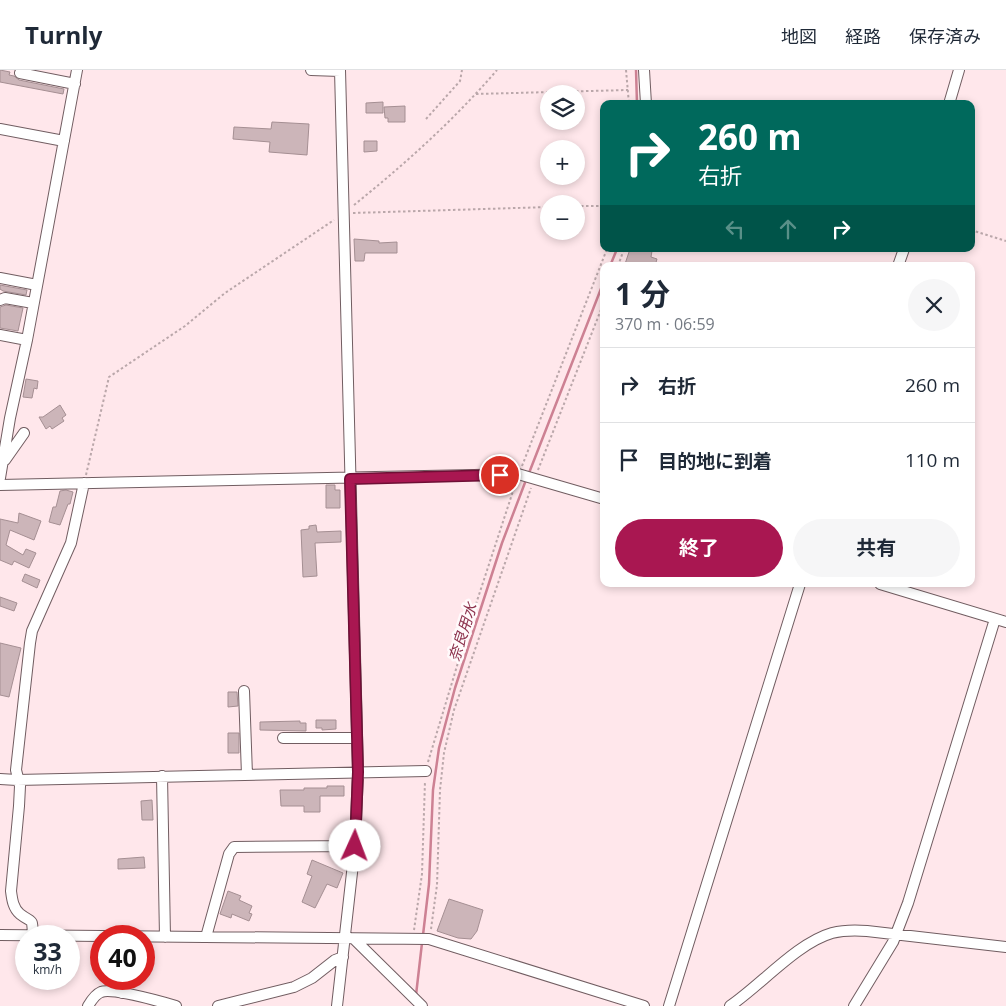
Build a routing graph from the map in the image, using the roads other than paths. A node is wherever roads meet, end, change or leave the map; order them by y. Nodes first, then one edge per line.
1 (78, 70) edge
2 (311, 70) edge
3 (340, 70) edge
4 (644, 70) edge
5 (959, 70) edge
6 (20, 73) dead end
7 (75, 84) junction
8 (646, 100) edge
9 (950, 100) edge
10 (0, 129) edge
11 (64, 141) junction
12 (0, 278) edge
13 (37, 285) junction
14 (0, 300) edge
15 (34, 303) junction
16 (0, 335) edge
17 (26, 340) junction
18 (24, 432) dead end
19 (2, 466) junction
20 (0, 478) edge
21 (350, 479) junction
22 (84, 483) junction
23 (0, 485) edge
24 (600, 498) edge
25 (799, 587) edge
26 (890, 587) edge
27 (995, 619) junction
28 (1006, 622) edge
29 (244, 691) dead end
30 (283, 738) dead end
31 (357, 738) junction
32 (426, 771) road end
33 (358, 772) junction
34 (247, 774) junction
35 (162, 776) junction
36 (0, 778) edge
37 (17, 780) junction
38 (355, 846) junction
39 (32, 925) edge
40 (897, 934) junction
41 (0, 935) edge
42 (15, 935) edge
43 (155, 936) edge
44 (166, 936) junction
45 (206, 937) junction
46 (350, 939) junction
47 (1006, 947) edge
48 (343, 957) junction
49 (122, 992) joint
50 (88, 1006) edge
51 (176, 1006) edge
52 (218, 1006) edge
53 (337, 1006) edge
54 (422, 1006) edge
55 (644, 1006) edge
56 (669, 1006) edge
57 (730, 1006) edge
58 (854, 1006) edge

1 - 7 street
2 - 3 street
3 - 21 street
4 - 8 street
5 - 9 street
6 - 7 street
7 - 11 street
10 - 11 street
11 - 13 street
12 - 13 street
13 - 15 street
14 - 15 street
15 - 17 street
16 - 17 street
17 - 19 street
18 - 19 street
19 - 20 street
21 - 22 street
21 - 24 street
21 - 31 street
22 - 23 street
22 - 37 street
25 - 56 street
26 - 27 street
27 - 28 street
27 - 40 street
29 - 34 street
30 - 31 street
31 - 33 street
32 - 33 street
33 - 34 street
33 - 38 street
34 - 35 street
35 - 37 street
35 - 44 street
36 - 37 street
37 - 39 street
38 - 45 street
38 - 46 street
40 - 47 street
40 - 57 street
40 - 58 street
41 - 42 street
43 - 44 street
44 - 45 street
45 - 46 street
46 - 48 street
46 - 54 street
46 - 55 street
48 - 52 street
48 - 53 street
49 - 50 street
49 - 51 street

